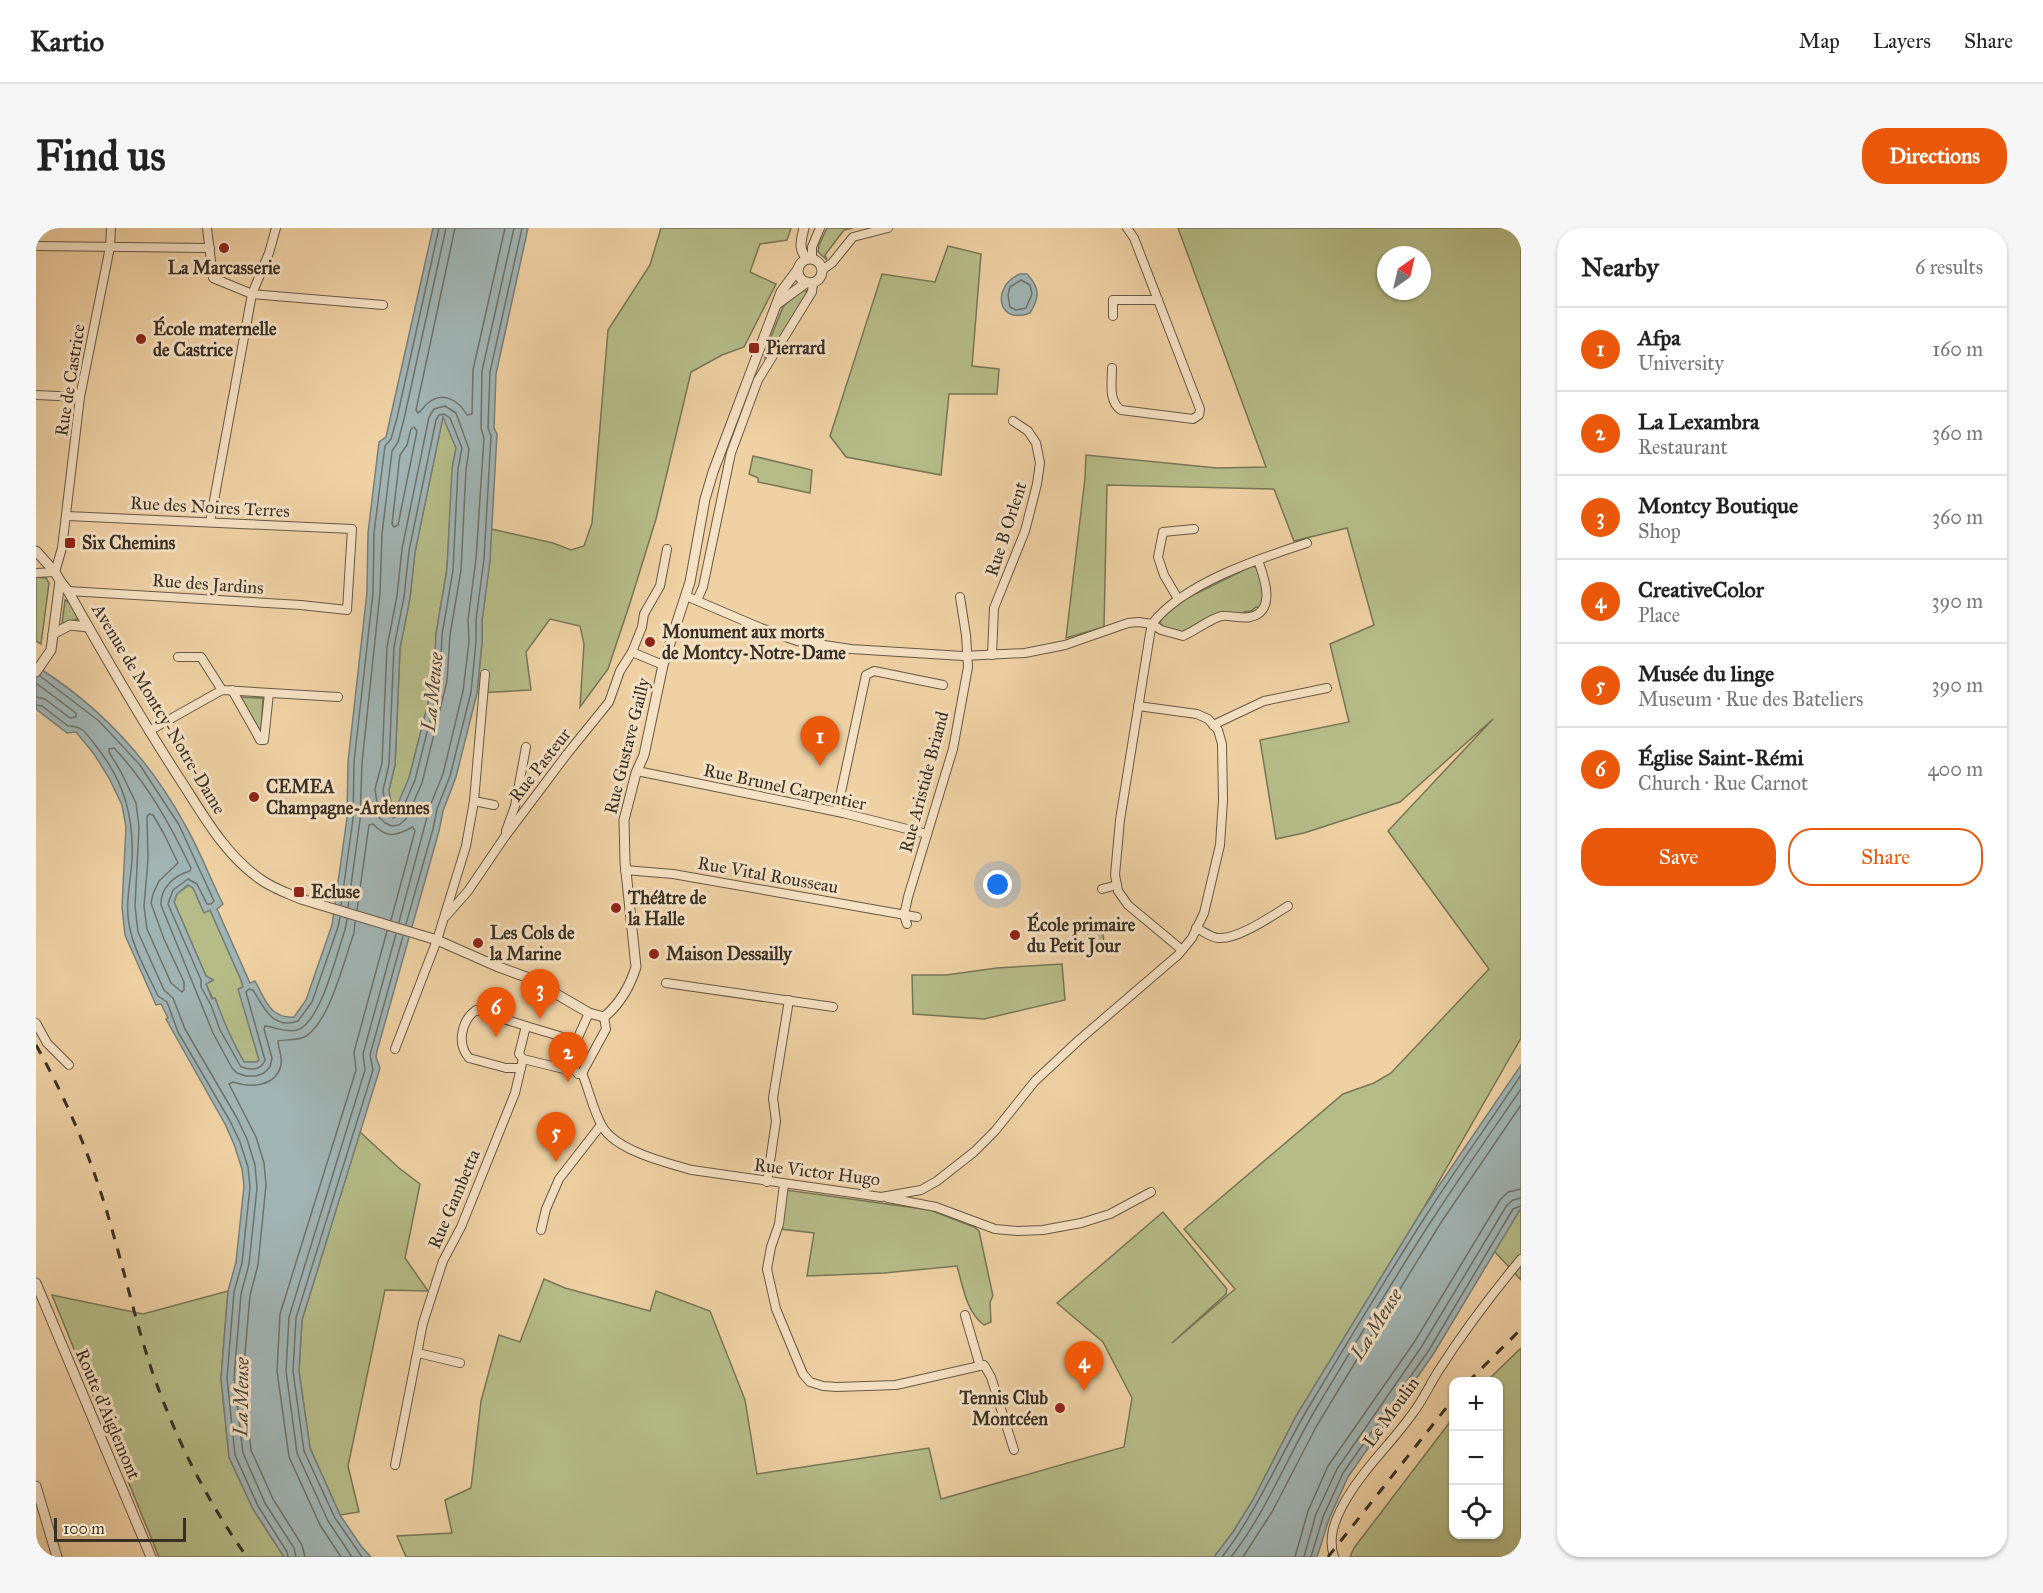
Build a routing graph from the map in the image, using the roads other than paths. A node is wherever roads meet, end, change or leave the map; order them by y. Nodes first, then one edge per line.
1 (111, 228) edge
2 (207, 228) edge
3 (276, 228) edge
4 (804, 228) edge
5 (820, 228) edge
6 (888, 228) edge
7 (1127, 228) edge
8 (36, 246) edge
9 (110, 247) junction
10 (210, 249) junction
11 (810, 259) junction
12 (798, 269) junction
13 (822, 270) junction
14 (810, 282) junction
15 (252, 294) junction
16 (1158, 300) junction
17 (777, 304) junction
18 (383, 305) dead end
19 (1113, 316) dead end
20 (1112, 368) dead end
21 (36, 395) edge
22 (80, 397) junction
23 (1013, 421) dead end
24 (67, 516) junction
25 (210, 522) junction
26 (1194, 529) dead end
27 (1307, 543) dead end
28 (667, 549) dead end
29 (36, 551) edge
30 (1258, 560) junction
31 (55, 572) junction
32 (36, 573) edge
33 (60, 581) junction
34 (68, 591) junction
35 (686, 596) junction
36 (960, 597) dead end
37 (1178, 599) junction
38 (697, 600) junction
39 (347, 610) joint
40 (1152, 624) junction
41 (88, 627) junction
42 (53, 634) junction
43 (632, 652) junction
44 (992, 655) junction
45 (177, 657) dead end
46 (967, 657) junction
47 (663, 665) junction
48 (36, 672) edge
49 (485, 674) dead end
50 (943, 685) dead end
51 (1327, 688) dead end
52 (222, 690) junction
53 (232, 690) junction
54 (269, 693) junction
55 (338, 697) dead end
56 (1138, 706) junction
57 (1213, 725) junction
58 (149, 731) junction
59 (526, 747) dead end
60 (637, 771) junction
61 (474, 801) junction
62 (494, 805) dead end
63 (837, 811) junction
64 (927, 834) junction
65 (504, 838) junction
66 (626, 870) junction
67 (1117, 885) junction
68 (1102, 890) dead end
69 (1288, 906) dead end
70 (904, 915) junction
71 (917, 917) dead end
72 (443, 919) junction
73 (907, 924) dead end
74 (1196, 928) junction
75 (437, 940) junction
76 (1182, 950) junction
77 (666, 983) dead end
78 (789, 1000) junction
79 (833, 1007) dead end
80 (597, 1016) junction
81 (36, 1023) edge
82 (526, 1026) junction
83 (576, 1041) junction
84 (394, 1049) dead end
85 (523, 1059) junction
86 (69, 1065) dead end
87 (521, 1068) junction
88 (573, 1070) junction
89 (582, 1073) junction
90 (601, 1125) junction
91 (767, 1182) junction
92 (784, 1184) junction
93 (1151, 1192) dead end
94 (881, 1197) junction
95 (541, 1230) dead end
96 (1521, 1259) edge
97 (36, 1284) edge
98 (965, 1315) dead end
99 (418, 1353) junction
100 (460, 1363) dead end
101 (980, 1366) junction
102 (1014, 1450) dead end
103 (395, 1465) dead end
104 (36, 1486) edge
105 (57, 1557) edge
106 (151, 1557) edge
107 (1334, 1557) edge

1 - 9 street, Rue de Castrice
2 - 10 street
3 - 15 street
4 - 11 street
5 - 11 street
6 - 13 street
7 - 16 street
8 - 9 street
9 - 10 street
9 - 22 street, Rue de Castrice
10 - 15 street
11 - 12 street
11 - 13 street
12 - 14 street
12 - 17 street, Rue Gustave Gailly
13 - 14 street
14 - 17 street
14 - 38 street
15 - 18 street
15 - 25 street
16 - 19 street
16 - 20 street
17 - 35 street, Rue Gustave Gailly
21 - 22 street
22 - 24 street, Rue de Castrice
23 - 44 street, Rue B Orlent
24 - 25 street, Rue des Noires Terres
24 - 31 street, Rue de Castrice
25 - 39 street, Rue des Noires Terres
26 - 37 street
27 - 30 street
28 - 43 street, Rue Pasteur
29 - 31 street, Avenue de Montcy-Notre-Dame
30 - 37 street
30 - 40 street
31 - 32 street
31 - 33 street, Avenue de Montcy-Notre-Dame
33 - 34 street, Avenue de Montcy-Notre-Dame
33 - 42 street
34 - 39 street, Rue des Jardins
34 - 41 street, Avenue de Montcy-Notre-Dame
35 - 38 street
35 - 47 street, Rue Gustave Gailly
36 - 46 street, Rue Aristide Briand
37 - 40 street
38 - 46 street
40 - 44 street
40 - 56 street
41 - 42 street
41 - 58 street, Avenue de Montcy-Notre-Dame
42 - 48 street
43 - 47 street
43 - 65 street, Rue Pasteur
44 - 46 street
45 - 52 street
46 - 64 street, Rue Aristide Briand
47 - 60 street, Rue Gustave Gailly
49 - 61 street
50 - 63 street
51 - 57 street
52 - 53 street
52 - 58 street
53 - 54 street
53 - 54 street
54 - 55 street
56 - 57 street
56 - 67 street
57 - 74 street, Rue Victor Hugo
58 - 75 street, Avenue de Montcy-Notre-Dame
59 - 65 street
60 - 63 street, Rue Brunel Carpentier
60 - 66 street, Rue Gustave Gailly
61 - 62 street
61 - 72 street
63 - 64 street, Rue Brunel Carpentier
64 - 70 street, Rue Aristide Briand
65 - 72 street, Rue Pasteur
66 - 70 street, Rue Vital Rousseau
66 - 80 street, Rue Gustave Gailly
67 - 68 street
67 - 76 street
69 - 74 street
70 - 71 street, Rue Vital Rousseau
70 - 73 street
72 - 75 street
74 - 76 street, Rue Victor Hugo
75 - 80 street, Avenue de Montcy-Notre-Dame
75 - 84 street
76 - 94 street, Rue Victor Hugo
77 - 78 street
78 - 79 street
78 - 91 street
80 - 83 street
80 - 89 street
81 - 86 street
82 - 83 street
82 - 85 street, Rue Gambetta
82 - 87 street
83 - 88 street
85 - 87 street, Rue Gambetta
85 - 88 street
87 - 99 street, Rue Gambetta
88 - 89 street
89 - 90 street, Rue Victor Hugo
90 - 91 street, Rue Victor Hugo
90 - 95 street
91 - 92 street, Rue Victor Hugo
92 - 94 street, Rue Victor Hugo
92 - 101 street
93 - 94 street
96 - 107 street, Le Moulin
97 - 106 street, Route d'Aiglemont
98 - 101 street
99 - 100 street
99 - 103 street, Rue Gambetta
101 - 102 street
104 - 105 street

